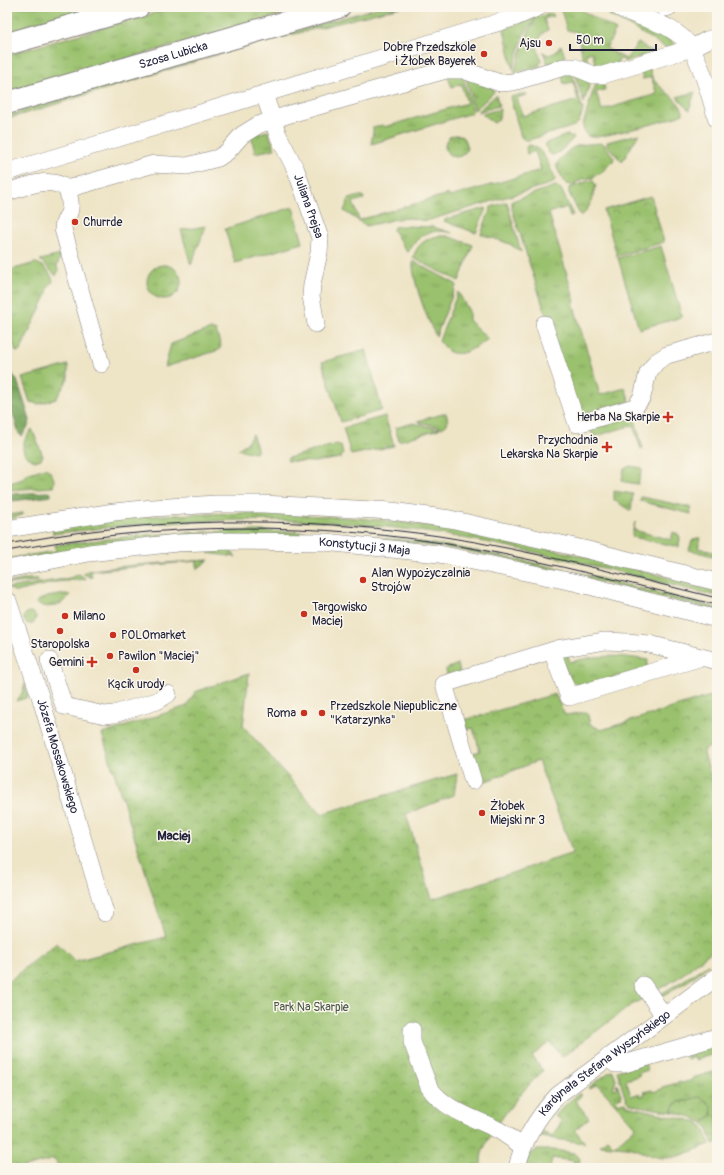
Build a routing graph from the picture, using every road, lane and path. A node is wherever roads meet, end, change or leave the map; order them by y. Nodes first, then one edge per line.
1 (138, 7) edge
2 (338, 7) edge
3 (539, 7) edge
4 (618, 7) edge
5 (717, 37) edge
6 (7, 44) edge
7 (692, 48) junction
8 (264, 94) junction
9 (7, 103) edge
10 (273, 120) junction
11 (717, 120) edge
12 (7, 172) edge
13 (67, 189) junction
14 (7, 192) edge
15 (316, 324) dead end
16 (544, 324) dead end
17 (717, 341) edge
18 (101, 364) dead end
19 (7, 529) edge
20 (7, 569) edge
21 (717, 582) edge
22 (8, 601) edge
23 (717, 619) edge
24 (552, 651) junction
25 (709, 659) edge
26 (49, 660) dead end
27 (168, 694) dead end
28 (64, 706) junction
29 (45, 712) junction
30 (473, 781) dead end
31 (104, 913) dead end
32 (717, 977) edge
33 (643, 984) dead end
34 (664, 1016) junction
35 (412, 1030) dead end
36 (717, 1037) edge
37 (608, 1057) junction
38 (523, 1146) junction
39 (517, 1168) edge

1 - 6 main road
2 - 9 main road, Szosa Lubicka
3 - 8 street
4 - 7 street
5 - 7 street
7 - 10 street
7 - 11 street
8 - 10 street, Juliana Prejsa
8 - 12 street
10 - 13 street
10 - 15 street, Juliana Prejsa
13 - 14 street
13 - 18 street
16 - 17 street
19 - 21 street
20 - 23 street, Konstytucji 3 Maja
22 - 29 street, Józefa Mossakowskiego
24 - 25 street
24 - 25 street
24 - 30 street
26 - 28 street
27 - 28 street
28 - 29 street
29 - 31 street, Józefa Mossakowskiego
32 - 34 street, Kardynała Stefana Wyszyńskiego
33 - 34 street
34 - 37 street, Kardynała Stefana Wyszyńskiego
35 - 38 street
36 - 37 street
37 - 38 street, Kardynała Stefana Wyszyńskiego
38 - 39 street, Kardynała Stefana Wyszyńskiego

